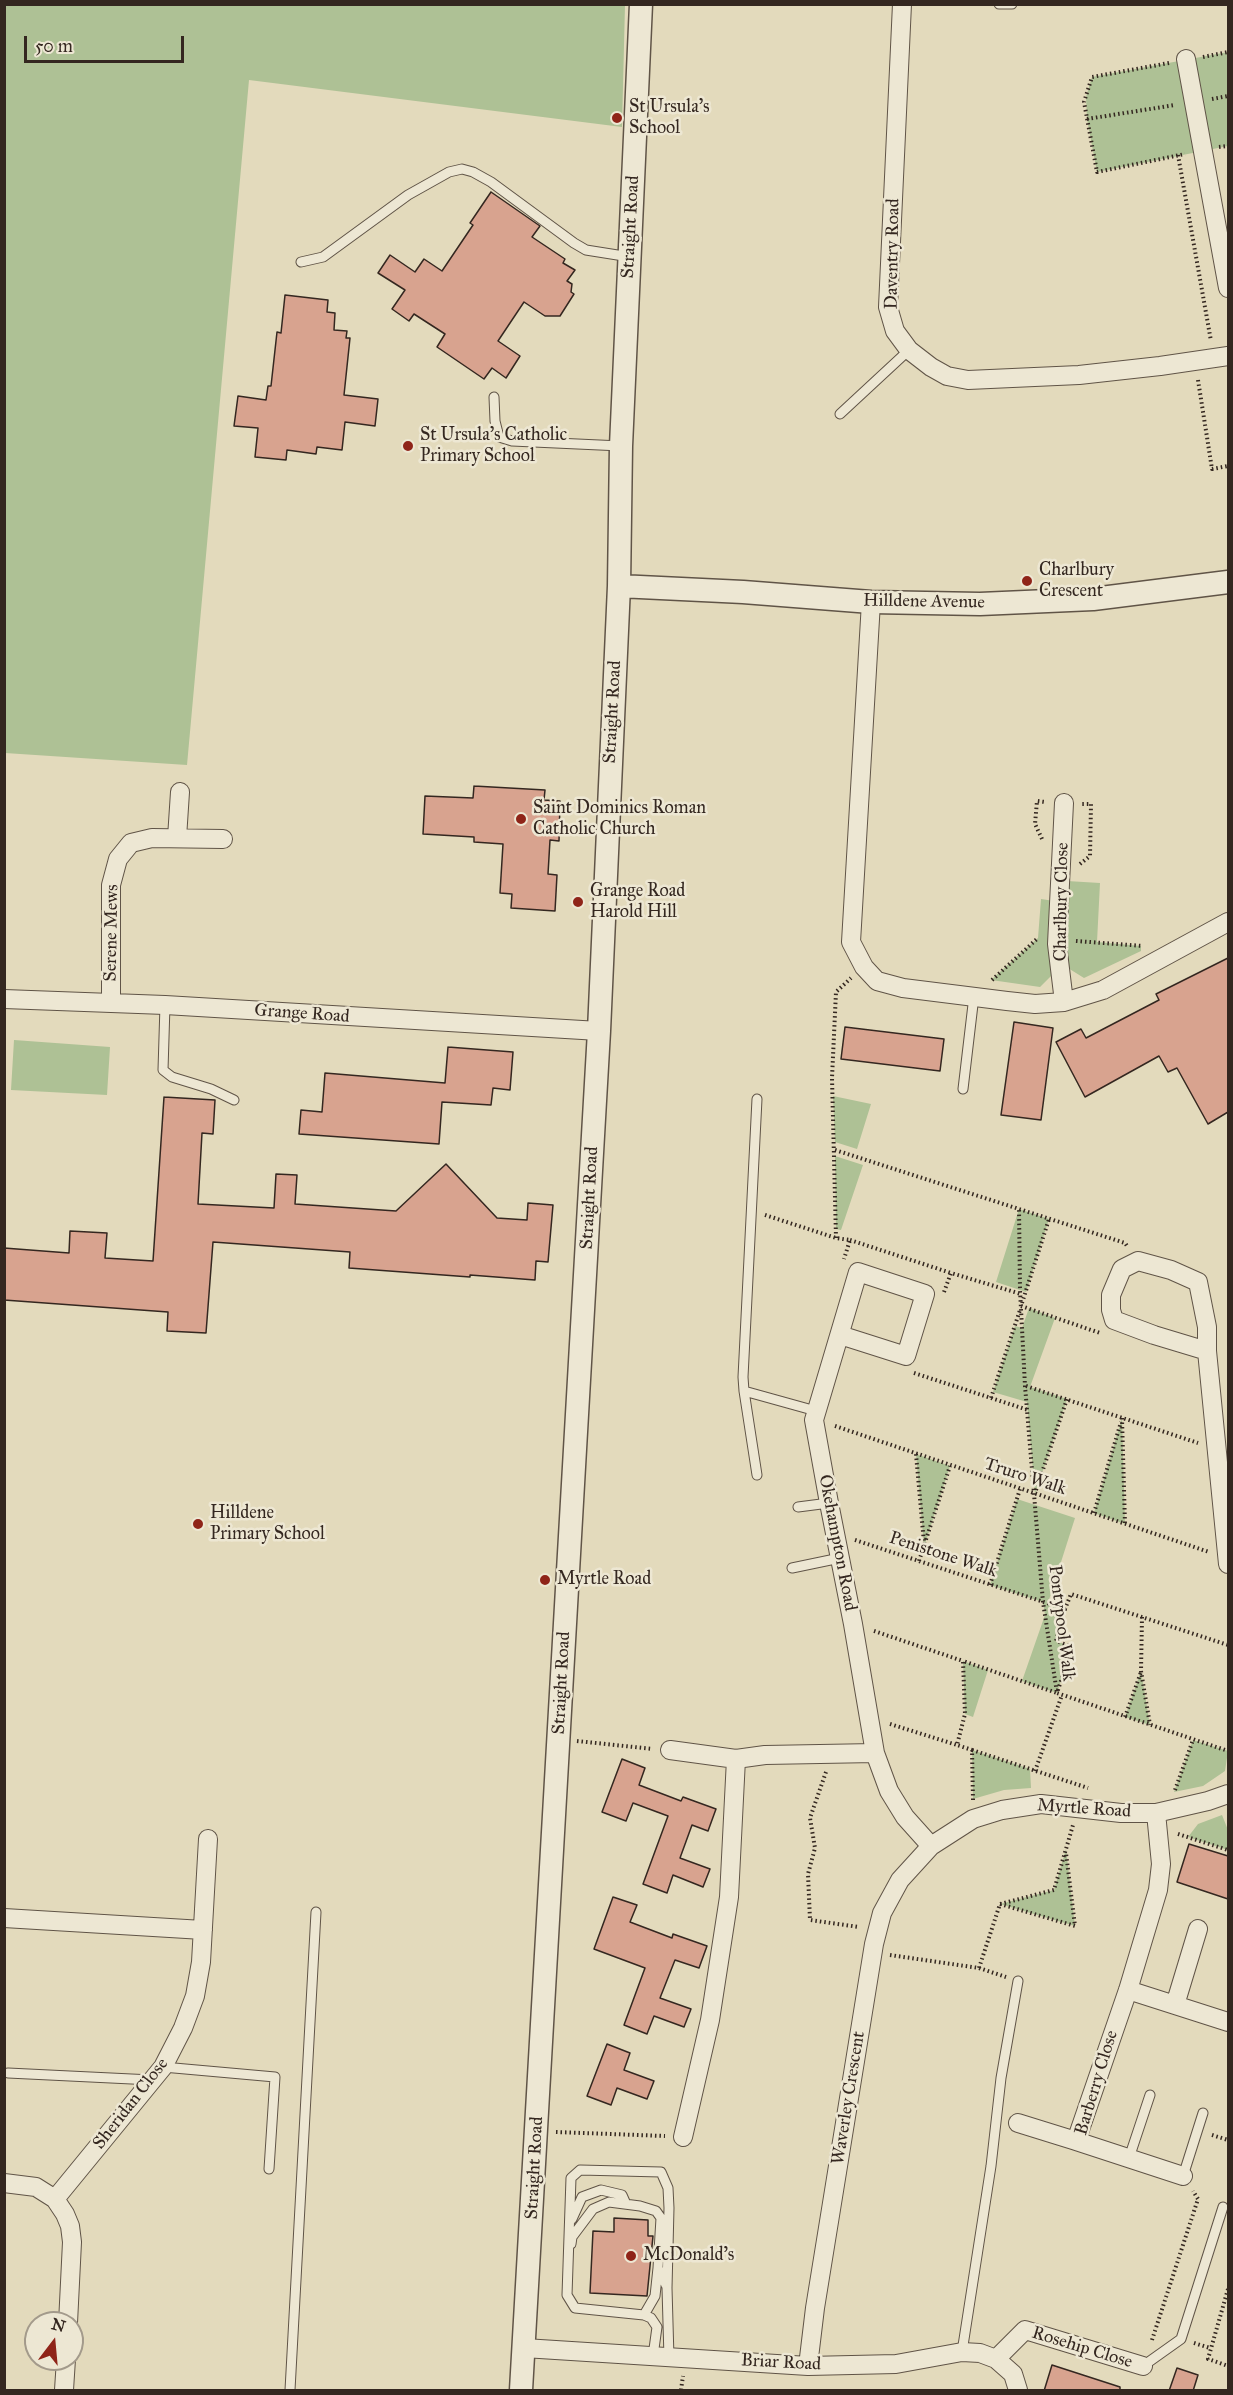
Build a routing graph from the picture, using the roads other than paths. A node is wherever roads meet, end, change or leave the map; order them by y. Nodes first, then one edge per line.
1 (641, 4) edge
2 (902, 4) edge
3 (999, 4) edge
4 (1012, 4) edge
5 (1186, 59) road end
6 (630, 257) junction
7 (301, 262) dead end
8 (1228, 288) edge
9 (909, 350) junction
10 (1221, 357) edge
11 (494, 397) dead end
12 (840, 414) dead end
13 (621, 446) junction
14 (1228, 582) edge
15 (619, 586) junction
16 (871, 602) junction
17 (180, 792) dead end
18 (1064, 803) dead end
19 (177, 838) junction
20 (223, 839) dead end
21 (1228, 922) edge
22 (974, 996) junction
23 (4, 999) edge
24 (1064, 1002) junction
25 (111, 1003) junction
26 (165, 1005) junction
27 (599, 1030) junction
28 (963, 1089) dead end
29 (757, 1099) dead end
30 (234, 1100) dead end
31 (840, 1335) junction
32 (1207, 1351) junction
33 (744, 1391) junction
34 (815, 1415) junction
35 (757, 1475) dead end
36 (828, 1503) junction
37 (798, 1507) dead end
38 (840, 1558) junction
39 (1228, 1558) edge
40 (1228, 1564) edge
41 (792, 1568) dead end
42 (670, 1750) road end
43 (875, 1753) junction
44 (736, 1759) junction
45 (1228, 1794) edge
46 (1157, 1820) junction
47 (208, 1839) dead end
48 (931, 1846) junction
49 (316, 1912) dead end
50 (4, 1918) edge
51 (1198, 1929) dead end
52 (203, 1930) junction
53 (1018, 1982) road end
54 (1128, 1990) junction
55 (1175, 2005) junction
56 (1228, 2022) edge
57 (8, 2073) dead end
58 (157, 2074) junction
59 (1150, 2096) dead end
60 (1203, 2113) dead end
61 (1018, 2123) dead end
62 (683, 2137) road end
63 (1076, 2141) junction
64 (1129, 2158) junction
65 (269, 2169) dead end
66 (1183, 2176) joint
67 (4, 2183) edge
68 (55, 2199) junction
69 (626, 2204) junction
70 (1223, 2207) dead end
71 (572, 2237) junction
72 (658, 2268) junction
73 (566, 2285) junction
74 (667, 2288) junction
75 (69, 2311) edge
76 (644, 2315) junction
77 (524, 2348) junction
78 (962, 2352) junction
79 (661, 2357) junction
80 (996, 2359) junction
81 (808, 2366) junction
82 (1143, 2367) joint
83 (65, 2371) edge
84 (64, 2391) edge
85 (290, 2391) edge
86 (521, 2391) edge
87 (1018, 2391) edge

1 - 6 street, Straight Road
2 - 9 street, Daventry Road
3 - 4 lane
5 - 8 street
6 - 7 lane
6 - 13 street, Straight Road
9 - 10 street, Daventry Road
9 - 12 lane
11 - 13 lane
13 - 15 street, Straight Road
14 - 16 street, Hilldene Avenue
15 - 16 street, Hilldene Avenue
15 - 27 street, Straight Road
16 - 22 street
17 - 19 street
18 - 24 street, Charlbury Close
19 - 20 street, Serene Mews
19 - 25 street, Serene Mews
21 - 24 street
22 - 24 street
22 - 28 lane
23 - 25 street, Grange Road
25 - 26 street, Grange Road
26 - 27 street, Grange Road
26 - 30 lane
27 - 77 street, Straight Road
29 - 33 lane
31 - 31 street, Okehampton Road
31 - 34 street, Okehampton Road
32 - 32 street
32 - 39 street
33 - 34 lane
33 - 35 lane
34 - 36 street, Okehampton Road
36 - 37 lane
36 - 38 street, Okehampton Road
38 - 41 lane
38 - 43 street, Okehampton Road
39 - 40 street
42 - 44 street
43 - 44 street
43 - 48 street
44 - 62 street
45 - 46 street, Myrtle Road
46 - 48 street, Myrtle Road
46 - 54 street, Barberry Close
47 - 52 street, Sheridan Close
48 - 81 street, Waverley Crescent
49 - 85 lane
50 - 52 street
51 - 55 street
52 - 58 street, Sheridan Close
53 - 78 lane
54 - 55 street
54 - 63 street, Barberry Close
55 - 56 street
57 - 58 lane
58 - 65 lane
58 - 68 street, Sheridan Close
59 - 64 lane
60 - 66 lane
61 - 63 street
63 - 64 street, Barberry Close
64 - 66 street, Barberry Close
67 - 68 street
68 - 75 street
69 - 71 lane
69 - 71 lane
69 - 72 lane
70 - 82 lane
71 - 73 lane
72 - 74 lane
72 - 76 lane
73 - 74 lane
73 - 76 lane
74 - 79 lane
76 - 79 lane
77 - 79 street, Briar Road
77 - 86 street, Straight Road
78 - 80 street, Briar Road
78 - 81 street, Briar Road
79 - 81 street, Briar Road
80 - 82 street, Rosehip Close
80 - 87 street
83 - 84 street

